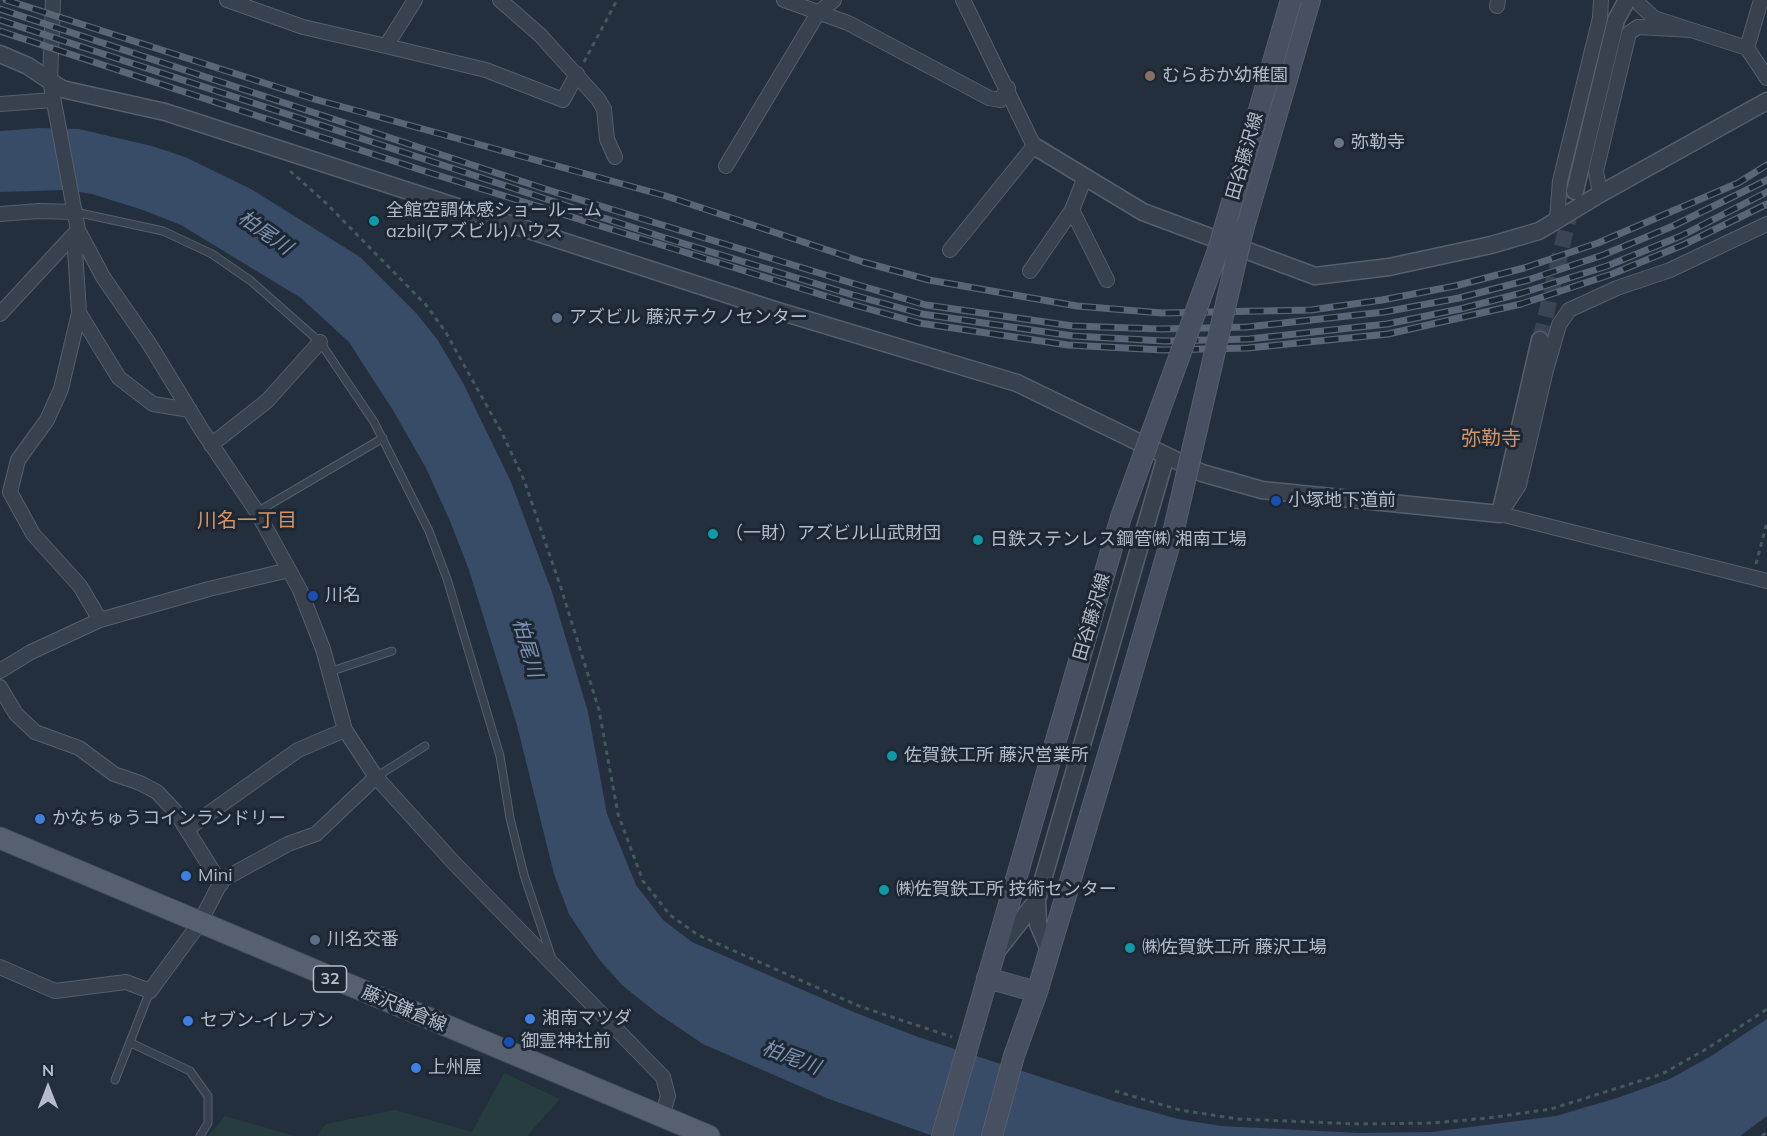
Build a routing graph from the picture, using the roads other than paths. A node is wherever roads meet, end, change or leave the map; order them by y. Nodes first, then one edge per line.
1 (53, 0) edge
2 (227, 0) edge
3 (415, 0) edge
4 (500, 0) edge
5 (784, 0) edge
6 (834, 0) edge
7 (963, 0) edge
8 (1291, 0) edge
9 (1310, 0) edge
10 (1601, 0) edge
11 (1627, 0) edge
12 (1638, 0) edge
13 (1761, 0) edge
14 (818, 13) junction
15 (1691, 30) junction
16 (386, 46) junction
17 (1747, 48) junction
18 (0, 54) edge
19 (577, 74) junction
20 (1767, 78) edge
21 (50, 81) junction
22 (1008, 88) junction
23 (1767, 101) edge
24 (0, 104) edge
25 (54, 105) junction
26 (1034, 146) junction
27 (615, 157) dead end
28 (726, 166) dead end
29 (1085, 177) junction
30 (1575, 191) tunnel mouth
31 (1600, 194) junction
32 (1072, 210) junction
33 (75, 211) junction
34 (0, 214) edge
35 (1557, 218) junction
36 (1767, 224) edge
37 (76, 232) junction
38 (950, 250) dead end
39 (1030, 271) dead end
40 (1107, 280) dead end
41 (79, 313) junction
42 (0, 314) edge
43 (1540, 340) tunnel mouth
44 (320, 342) junction
45 (190, 410) junction
46 (383, 438) junction
47 (211, 445) junction
48 (1166, 456) junction
49 (5, 491) edge
50 (257, 513) junction
51 (1500, 514) junction
52 (289, 570) junction
53 (1767, 581) edge
54 (100, 620) junction
55 (392, 651) dead end
56 (0, 671) edge
57 (329, 672) junction
58 (0, 687) edge
59 (345, 730) junction
60 (425, 746) dead end
61 (376, 777) junction
62 (187, 829) junction
63 (0, 838) edge
64 (220, 884) junction
65 (1037, 900) junction
66 (199, 924) junction
67 (1050, 952) junction
68 (994, 955) junction
69 (553, 962) junction
70 (0, 967) edge
71 (987, 978) junction
72 (150, 990) junction
73 (1037, 992) junction
74 (131, 1043) junction
75 (115, 1080) dead end
76 (662, 1116) junction
77 (200, 1136) edge
78 (708, 1136) edge
79 (942, 1136) edge
80 (992, 1136) edge

1 - 21 street
2 - 16 street
3 - 16 street
4 - 19 street
5 - 14 street
6 - 14 street
7 - 22 street
8 - 68 main road, 田谷藤沢線, bridge
9 - 67 main road, 田谷藤沢線, bridge
10 - 35 street
11 - 30 street
12 - 15 street
13 - 17 street
14 - 22 street
14 - 28 street
15 - 17 street
15 - 31 street
16 - 19 street
17 - 20 street
18 - 21 street
19 - 27 street
21 - 25 street
21 - 48 street
22 - 26 street
23 - 31 street
24 - 25 street
25 - 33 street
26 - 29 street
26 - 38 street
29 - 32 street
29 - 35 street
31 - 35 street
32 - 39 street
32 - 40 street
33 - 34 street
33 - 37 street
33 - 44 lane
36 - 51 street
37 - 41 street
37 - 42 street
37 - 45 street
41 - 45 street
41 - 49 street
43 - 51 street
44 - 46 lane
44 - 47 street
45 - 47 street
46 - 50 lane
46 - 69 lane
47 - 50 street
48 - 51 street
48 - 65 street
49 - 54 street
50 - 52 street
51 - 53 street
52 - 54 street
52 - 57 street
54 - 56 street
55 - 57 lane
57 - 59 street
58 - 62 street
59 - 61 street
59 - 62 street
60 - 61 lane
61 - 64 street
61 - 69 street
62 - 64 street
63 - 66 main road, 藤沢鎌倉線 / 32
64 - 66 street
65 - 67 street
65 - 68 street
66 - 72 street
66 - 76 main road, 藤沢鎌倉線 / 32
67 - 73 main road, 田谷藤沢線
68 - 71 main road, 田谷藤沢線
69 - 76 street
70 - 72 street
71 - 73 main road
71 - 79 main road, 田谷藤沢線
72 - 74 lane
73 - 80 main road, 田谷藤沢線
74 - 75 lane
74 - 77 lane
76 - 78 main road, 藤沢鎌倉線 / 32

